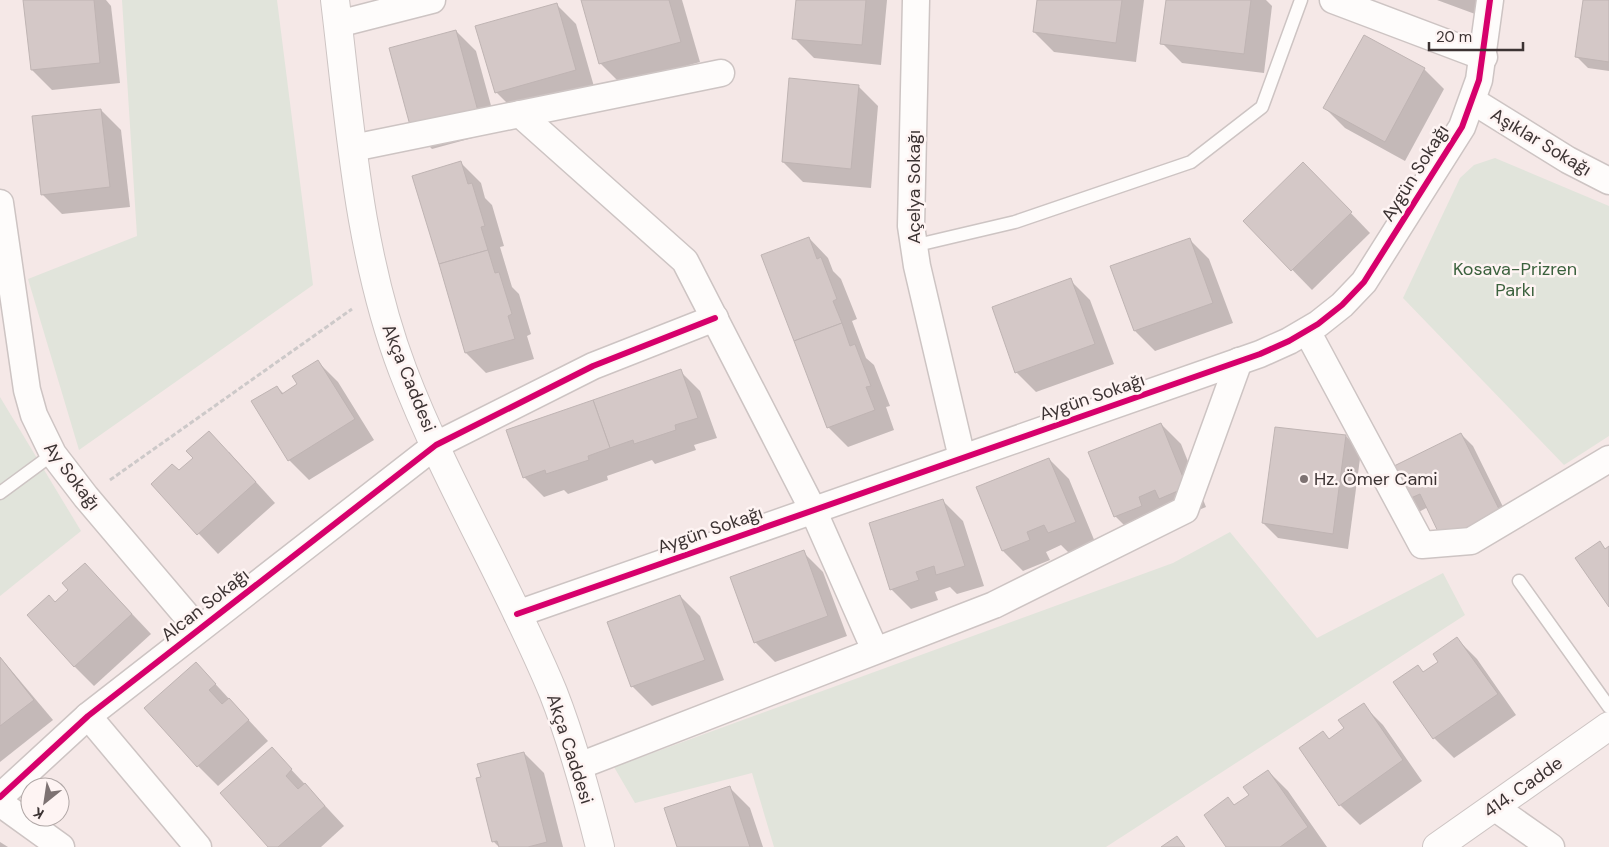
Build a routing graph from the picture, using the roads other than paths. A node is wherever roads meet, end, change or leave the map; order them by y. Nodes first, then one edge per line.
1 (432, 0) edge
2 (916, 0) edge
3 (1301, 0) edge
4 (1333, 0) edge
5 (1490, 0) edge
6 (337, 12) edge
7 (1484, 57) junction
8 (721, 73) dead end
9 (1473, 101) junction
10 (520, 114) junction
11 (353, 148) junction
12 (1609, 181) edge
13 (0, 203) edge
14 (913, 246) junction
15 (715, 318) junction
16 (1306, 332) junction
17 (1239, 361) junction
18 (436, 445) junction
19 (53, 454) junction
20 (962, 458) junction
21 (1609, 459) edge
22 (0, 492) edge
23 (813, 510) junction
24 (1519, 581) dead end
25 (517, 614) junction
26 (198, 629) junction
27 (874, 650) junction
28 (1609, 707) edge
29 (88, 716) junction
30 (1609, 726) edge
31 (579, 766) junction
32 (0, 797) edge
33 (0, 803) edge
34 (1494, 807) junction
35 (61, 847) edge
36 (198, 847) edge
37 (600, 847) edge
38 (1436, 847) edge
39 (1551, 847) edge

1 - 6 street
2 - 14 street, Açelya Sokağı
3 - 14 lane
4 - 7 street
5 - 7 street, Aygün Sokağı
6 - 11 main road, Akça Caddesi
7 - 9 street, Aygün Sokağı
8 - 10 street
9 - 12 street, Aşıklar Sokağı
9 - 16 street, Aygün Sokağı
10 - 11 street
10 - 15 street
11 - 18 main road, Akça Caddesi
13 - 19 street, Ay Sokağı
14 - 20 street, Açelya Sokağı
15 - 18 street, Alcan Sokağı
15 - 23 street
16 - 17 street, Aygün Sokağı
16 - 21 street
17 - 20 street, Aygün Sokağı
17 - 27 street
18 - 25 main road, Akça Caddesi
18 - 26 street, Alcan Sokağı
19 - 22 lane
19 - 26 street, Ay Sokağı
20 - 23 street, Aygün Sokağı
23 - 25 street, Aygün Sokağı
23 - 27 street
24 - 28 lane
25 - 31 main road, Akça Caddesi
26 - 29 street, Alcan Sokağı
27 - 31 street
29 - 32 street, Alcan Sokağı
29 - 36 street
30 - 34 main road, 414. Cadde
31 - 37 main road, Akça Caddesi
33 - 35 street
34 - 38 main road, 414. Cadde
34 - 39 street

